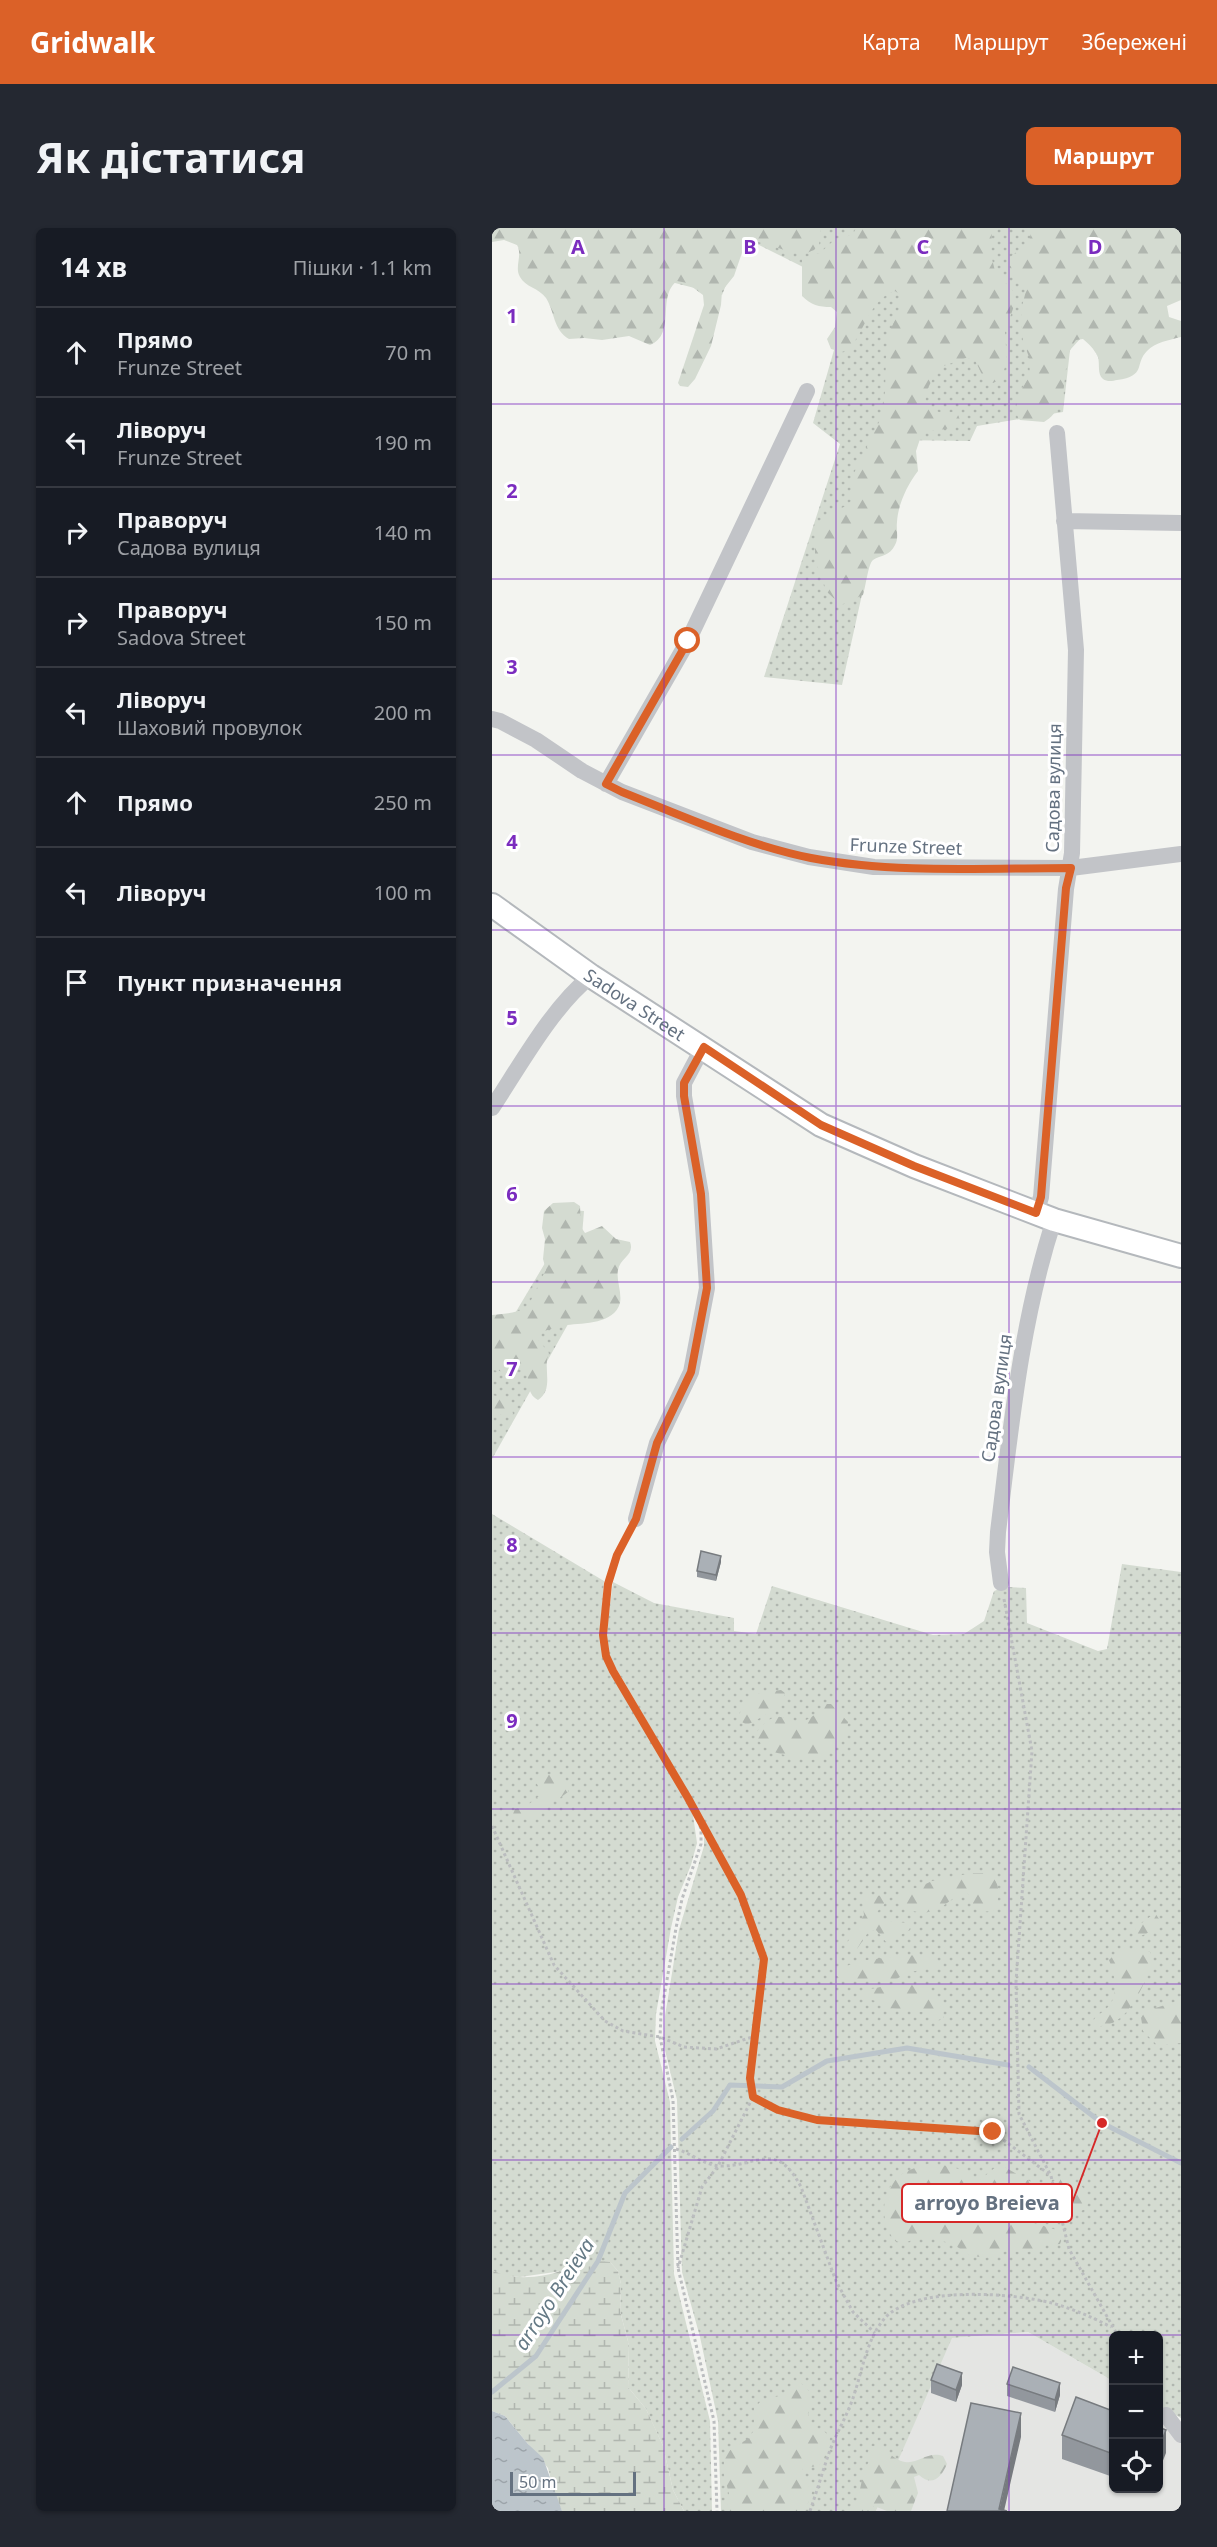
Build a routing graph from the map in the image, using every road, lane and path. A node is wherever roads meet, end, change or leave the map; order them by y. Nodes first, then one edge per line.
1 (807, 391) dead end
2 (1057, 434) dead end
3 (1064, 521) junction
4 (1181, 523) edge
5 (492, 719) edge
6 (606, 784) junction
7 (1181, 854) edge
8 (1071, 868) junction
9 (492, 905) edge
10 (591, 976) junction
11 (704, 1047) junction
12 (492, 1108) edge
13 (1045, 1217) junction
14 (1181, 1256) edge
15 (636, 1519) joint
16 (1001, 1583) joint
17 (696, 1814) junction
18 (492, 1826) edge
19 (755, 2036) junction
20 (660, 2037) junction
21 (753, 2097) junction
22 (676, 2149) junction
23 (718, 2166) junction
24 (1051, 2176) junction
25 (678, 2268) junction
26 (1114, 2329) joint
27 (875, 2333) junction
28 (1166, 2415) dead end
29 (1181, 2435) edge
30 (717, 2511) edge
31 (810, 2511) edge

1 - 6 street
2 - 3 street, Садова вулиця
3 - 4 street
3 - 8 street, Садова вулиця
5 - 6 street, Frunze Street
6 - 8 street, Frunze Street
7 - 8 street, Frunze Street
8 - 13 street, Садова вулиця
9 - 10 street, Sadova Street
10 - 11 street, Sadova Street
10 - 12 street
11 - 13 street, Sadova Street
11 - 15 street
13 - 14 street, Sadova Street
13 - 16 street, Садова вулиця
15 - 17 path
16 - 24 path
17 - 19 path
17 - 20 path
18 - 20 path
19 - 20 path
19 - 21 path
20 - 22 path
21 - 23 path
21 - 24 path
22 - 23 path
22 - 25 path
23 - 25 path
23 - 27 path
24 - 26 path
25 - 30 path
26 - 27 path
27 - 31 path
28 - 29 street

